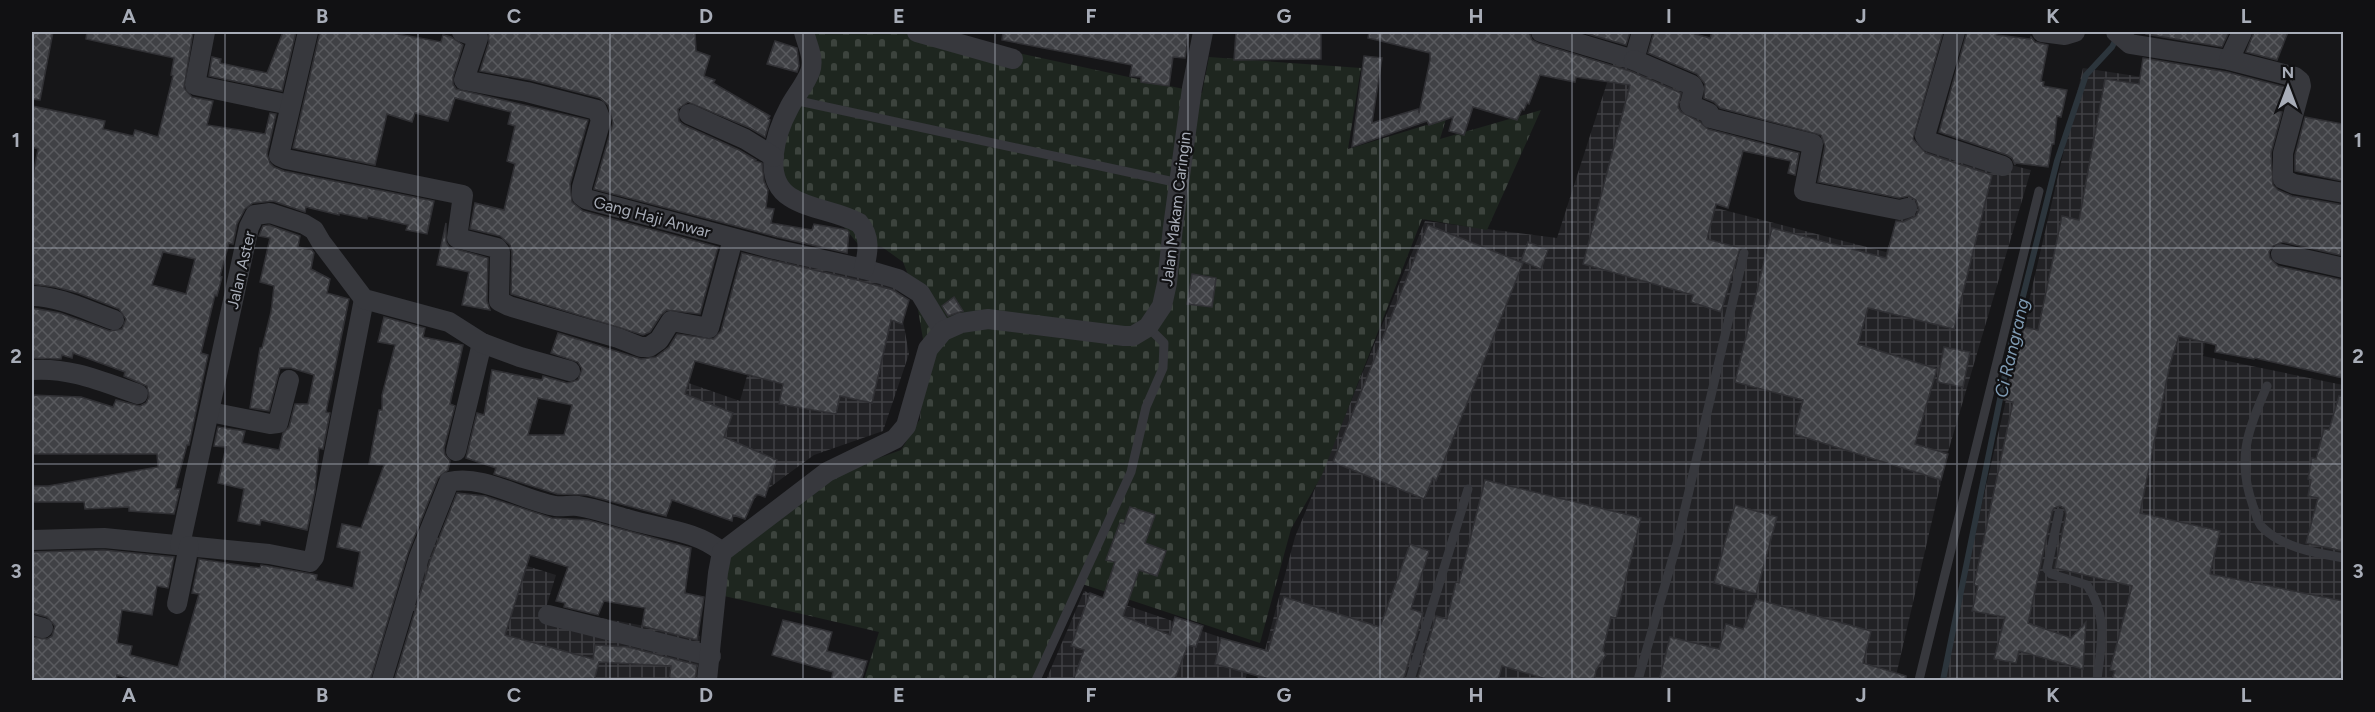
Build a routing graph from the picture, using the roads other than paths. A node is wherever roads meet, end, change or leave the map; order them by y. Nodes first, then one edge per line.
1 (205, 32) edge
2 (308, 32) edge
3 (462, 32) edge
4 (804, 32) edge
5 (917, 32) edge
6 (1203, 32) edge
7 (1541, 32) edge
8 (1642, 32) edge
9 (1955, 32) edge
10 (2042, 32) edge
11 (2075, 32) edge
12 (2242, 32) edge
13 (2123, 38) edge
14 (1013, 59) dead end
15 (1634, 60) junction
16 (2229, 60) junction
17 (794, 100) junction
18 (290, 105) junction
19 (689, 114) dead end
20 (774, 157) junction
21 (2003, 166) dead end
22 (1179, 183) junction
23 (2039, 191) dead end
24 (2343, 192) edge
25 (1907, 208) dead end
26 (733, 239) junction
27 (1744, 253) dead end
28 (2281, 254) dead end
29 (2343, 268) edge
30 (864, 269) junction
31 (32, 296) edge
32 (364, 299) junction
33 (114, 320) dead end
34 (1148, 327) junction
35 (944, 331) junction
36 (482, 343) junction
37 (32, 370) edge
38 (570, 371) dead end
39 (289, 380) dead end
40 (2268, 386) dead end
41 (138, 394) dead end
42 (210, 412) junction
43 (456, 451) dead end
44 (1468, 489) dead end
45 (2059, 513) dead end
46 (32, 540) edge
47 (184, 545) junction
48 (726, 549) junction
49 (2343, 558) edge
50 (177, 604) dead end
51 (548, 615) dead end
52 (711, 656) junction
53 (707, 680) edge
54 (382, 681) edge
55 (1036, 681) edge
56 (1410, 681) edge
57 (1638, 681) edge
58 (1918, 681) edge
59 (2097, 681) edge

1 - 18 street
2 - 18 street
3 - 26 street, Gang Haji Anwar
4 - 17 street
5 - 14 street
6 - 22 street, Jalan Makam Caringin
7 - 15 street
8 - 15 street
9 - 21 street
10 - 11 street
12 - 16 street
13 - 16 street
15 - 25 street
16 - 24 street
17 - 20 street
17 - 22 lane
18 - 26 street
19 - 20 street
20 - 30 street
22 - 34 street, Jalan Makam Caringin
23 - 58 lane
26 - 30 street, Gang Haji Anwar
27 - 57 lane
28 - 29 street
30 - 35 street, Gang Haji Anwar
31 - 33 street
32 - 36 street
32 - 42 street, Jalan Aster
32 - 47 street
34 - 35 street
34 - 55 lane
35 - 48 street
36 - 38 street
36 - 43 street
37 - 41 street
39 - 42 street
40 - 49 lane
42 - 47 street, Jalan Aster
44 - 56 lane
45 - 59 lane
46 - 47 street
47 - 50 street, Jalan Aster
48 - 52 street
48 - 54 street
51 - 52 street
52 - 53 street

